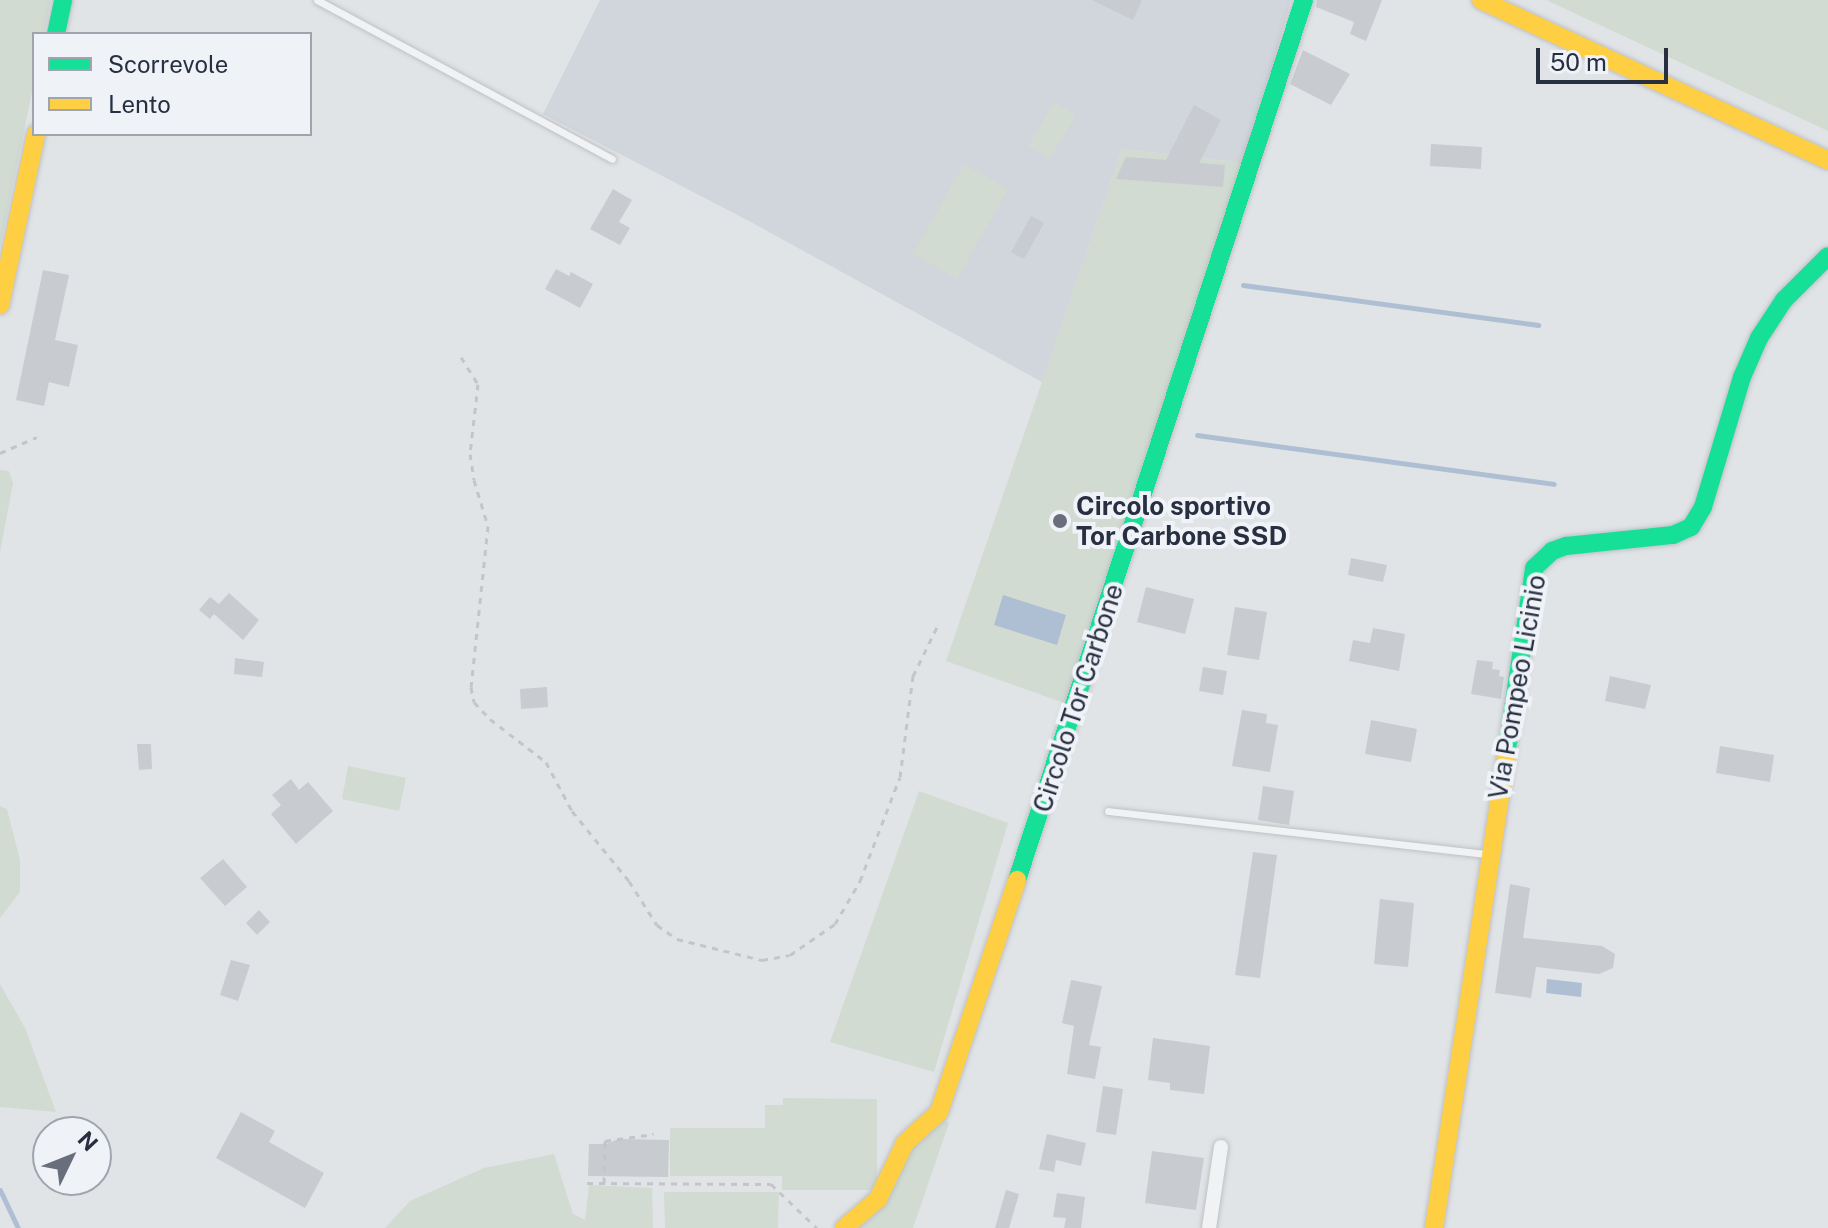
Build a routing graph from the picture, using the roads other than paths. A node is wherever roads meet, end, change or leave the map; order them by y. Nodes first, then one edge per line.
1 (63, 0) edge
2 (317, 0) edge
3 (1304, 0) edge
4 (1481, 0) edge
5 (56, 32) edge
6 (36, 136) edge
7 (612, 159) dead end
8 (1828, 160) edge
9 (1828, 256) edge
10 (0, 305) edge
11 (1108, 811) dead end
12 (1490, 854) junction
13 (1221, 1147) dead end
14 (844, 1228) edge
15 (1209, 1228) edge
16 (1434, 1228) edge

1 - 5 street
2 - 7 lane
3 - 14 street, Circolo Tor Carbone
4 - 8 street
6 - 10 street
9 - 12 street, Via Pompeo Licinio
11 - 12 lane
12 - 16 street, Via Pompeo Licinio
13 - 15 street

